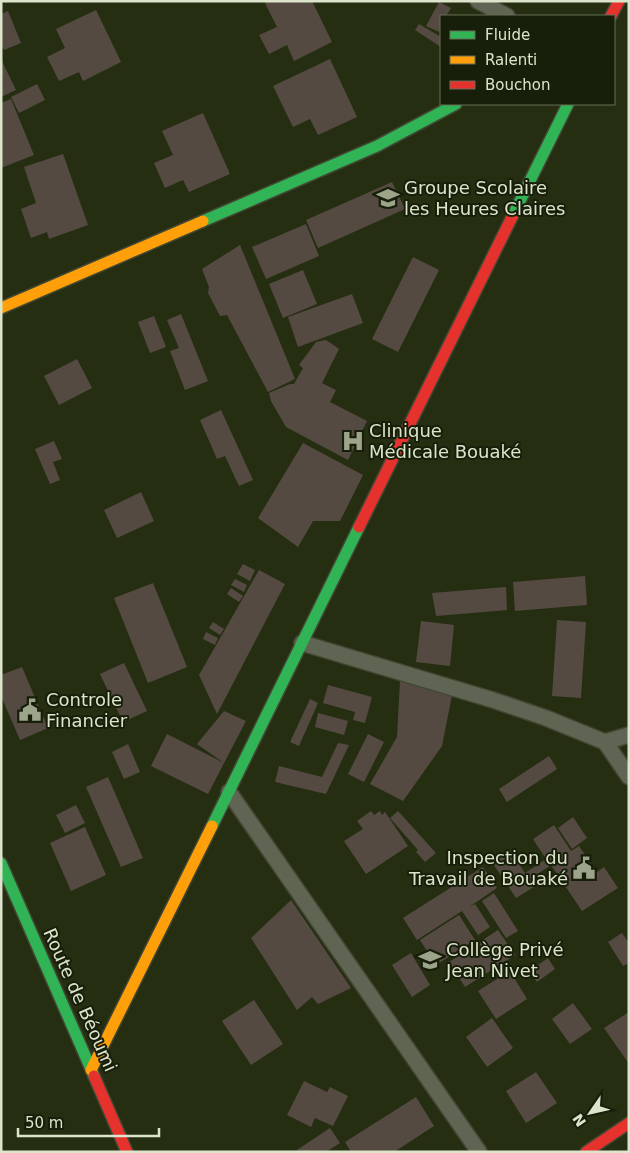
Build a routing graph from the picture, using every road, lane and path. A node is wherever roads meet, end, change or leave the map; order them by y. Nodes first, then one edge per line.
1 (478, 1) edge
2 (619, 1) edge
3 (505, 15) edge
4 (612, 15) edge
5 (454, 105) edge
6 (568, 105) edge
7 (1, 308) edge
8 (302, 644) junction
9 (629, 735) edge
10 (605, 742) junction
11 (629, 776) edge
12 (228, 792) junction
13 (1, 863) edge
14 (92, 1070) junction
15 (629, 1123) edge
16 (127, 1152) edge
17 (480, 1152) edge
18 (586, 1152) edge

1 - 3 street
2 - 4 street
5 - 7 street
6 - 8 street
8 - 10 street
8 - 12 street
9 - 10 street
10 - 11 street
12 - 14 street
12 - 17 street
13 - 14 street, Route de Béoumi
14 - 16 street, Route de Béoumi
15 - 18 street

